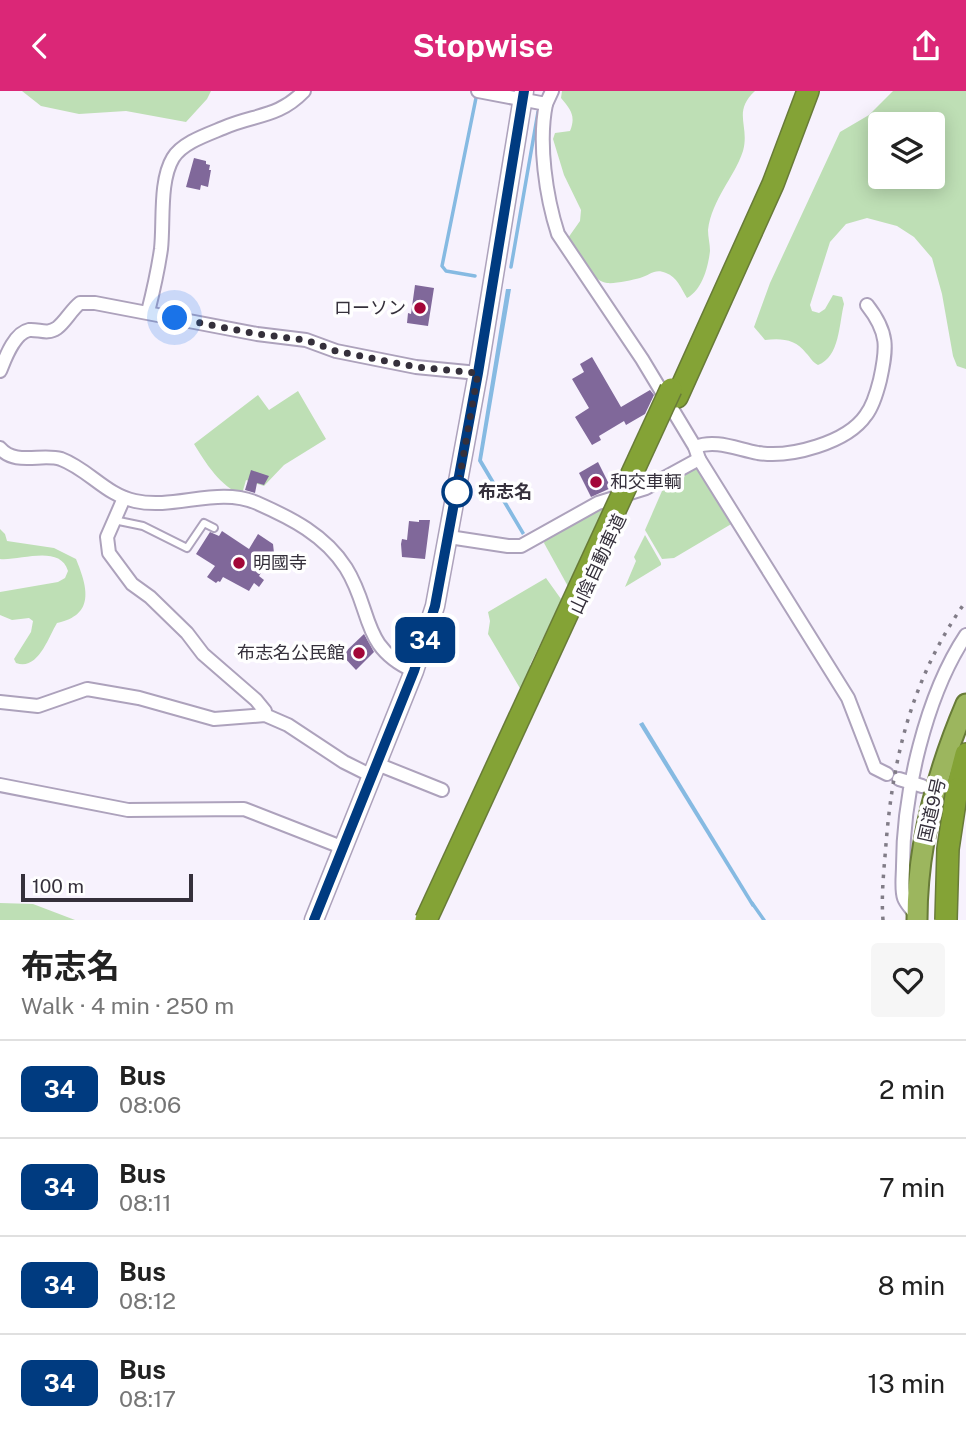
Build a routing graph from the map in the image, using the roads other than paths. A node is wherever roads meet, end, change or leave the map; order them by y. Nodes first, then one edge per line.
1 (304, 91) edge
2 (480, 91) edge
3 (552, 91) edge
4 (796, 91) edge
5 (808, 91) edge
6 (523, 95) edge
7 (546, 104) junction
8 (867, 305) dead end
9 (148, 312) junction
10 (0, 371) edge
11 (478, 373) junction
12 (674, 393) junction
13 (0, 448) edge
14 (697, 453) junction
15 (124, 498) junction
16 (114, 519) junction
17 (214, 528) dead end
18 (449, 537) junction
19 (966, 635) edge
20 (414, 671) junction
21 (0, 702) edge
22 (966, 704) edge
23 (265, 715) junction
24 (966, 754) edge
25 (375, 770) junction
26 (905, 781) junction
27 (0, 785) edge
28 (442, 790) dead end
29 (962, 794) edge
30 (344, 848) junction
31 (916, 918) edge
32 (314, 920) edge
33 (426, 920) edge
34 (434, 920) edge
35 (946, 920) edge
36 (956, 920) edge

1 - 9 street
2 - 6 street
3 - 7 street
4 - 12 highway, 山陰自動車道
5 - 12 highway, 山陰自動車道
6 - 7 street
6 - 11 main road
7 - 14 street
8 - 14 street
9 - 10 street
9 - 11 street
11 - 18 main road
12 - 33 highway, 山陰自動車道, bridge
12 - 34 highway, 山陰自動車道
13 - 15 street
14 - 18 street
14 - 26 street
15 - 16 street
15 - 20 street
16 - 17 lane
16 - 23 street
18 - 20 main road
19 - 26 street
20 - 25 main road
21 - 23 street
22 - 31 highway, 国道9号
23 - 25 street
24 - 29 highway
25 - 28 street
25 - 30 main road
26 - 31 street
27 - 30 street
29 - 35 highway, bridge
29 - 36 highway
30 - 32 main road

